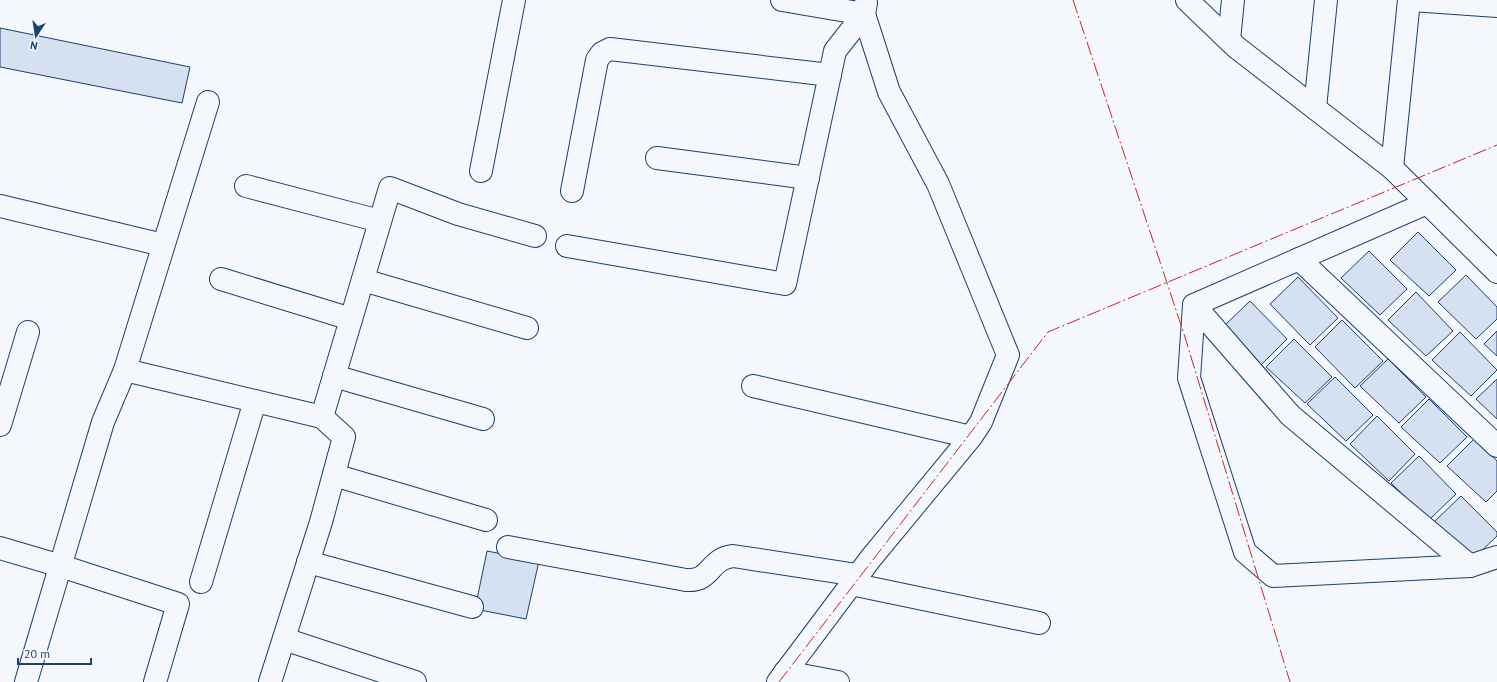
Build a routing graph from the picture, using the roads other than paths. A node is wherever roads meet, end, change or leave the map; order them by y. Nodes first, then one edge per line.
1 (514, 0) edge
2 (782, 0) edge
3 (1187, 0) edge
4 (1233, 0) edge
5 (1326, 0) edge
6 (1411, 0) edge
7 (1497, 6) edge
8 (866, 7) edge
9 (1229, 40) junction
10 (830, 75) junction
11 (208, 102) dead end
12 (1315, 108) junction
13 (657, 158) dead end
14 (1392, 168) junction
15 (481, 171) dead end
16 (808, 178) junction
17 (246, 186) dead end
18 (572, 191) dead end
19 (1427, 203) junction
20 (0, 206) edge
21 (380, 221) junction
22 (535, 236) dead end
23 (163, 245) junction
24 (567, 246) dead end
25 (1299, 259) junction
26 (1497, 272) edge
27 (221, 279) dead end
28 (363, 280) junction
29 (1194, 305) junction
30 (351, 319) junction
31 (527, 328) dead end
32 (28, 332) dead end
33 (125, 370) junction
34 (334, 376) junction
35 (753, 386) dead end
36 (255, 401) junction
37 (322, 417) junction
38 (483, 419) dead end
39 (0, 425) edge
40 (971, 437) junction
41 (1497, 446) edge
42 (334, 475) junction
43 (486, 520) dead end
44 (508, 547) dead end
45 (0, 548) edge
46 (1497, 557) edge
47 (308, 562) junction
48 (61, 566) junction
49 (1470, 566) junction
50 (854, 580) junction
51 (201, 582) dead end
52 (472, 607) dead end
53 (1039, 622) dead end
54 (284, 639) junction
55 (781, 677) edge
56 (26, 682) edge
57 (155, 682) edge
58 (270, 682) edge
59 (415, 682) edge
60 (838, 682) edge

1 - 15 street
2 - 8 street
3 - 9 street
4 - 9 street
5 - 12 street
6 - 7 street
6 - 14 street
8 - 10 street
8 - 40 street
9 - 12 street
10 - 16 street
10 - 18 street
11 - 23 street
12 - 14 street
13 - 16 street
14 - 19 street
16 - 24 street
17 - 21 street
19 - 25 street
19 - 26 street
20 - 23 street
21 - 22 street
21 - 28 street
23 - 33 street
25 - 29 street
25 - 41 street
27 - 30 street
28 - 30 street
28 - 31 street
29 - 49 street
29 - 49 street
30 - 34 street
32 - 39 street
33 - 36 street
33 - 48 street
34 - 37 street
34 - 38 street
35 - 40 street
36 - 37 street
36 - 51 street
37 - 42 street
40 - 50 street
42 - 43 street
42 - 47 street
44 - 50 street
45 - 48 street
46 - 49 street
47 - 52 street
47 - 54 street
48 - 56 street
48 - 57 street
50 - 53 street
50 - 55 street
54 - 58 street
54 - 59 street
55 - 60 street

